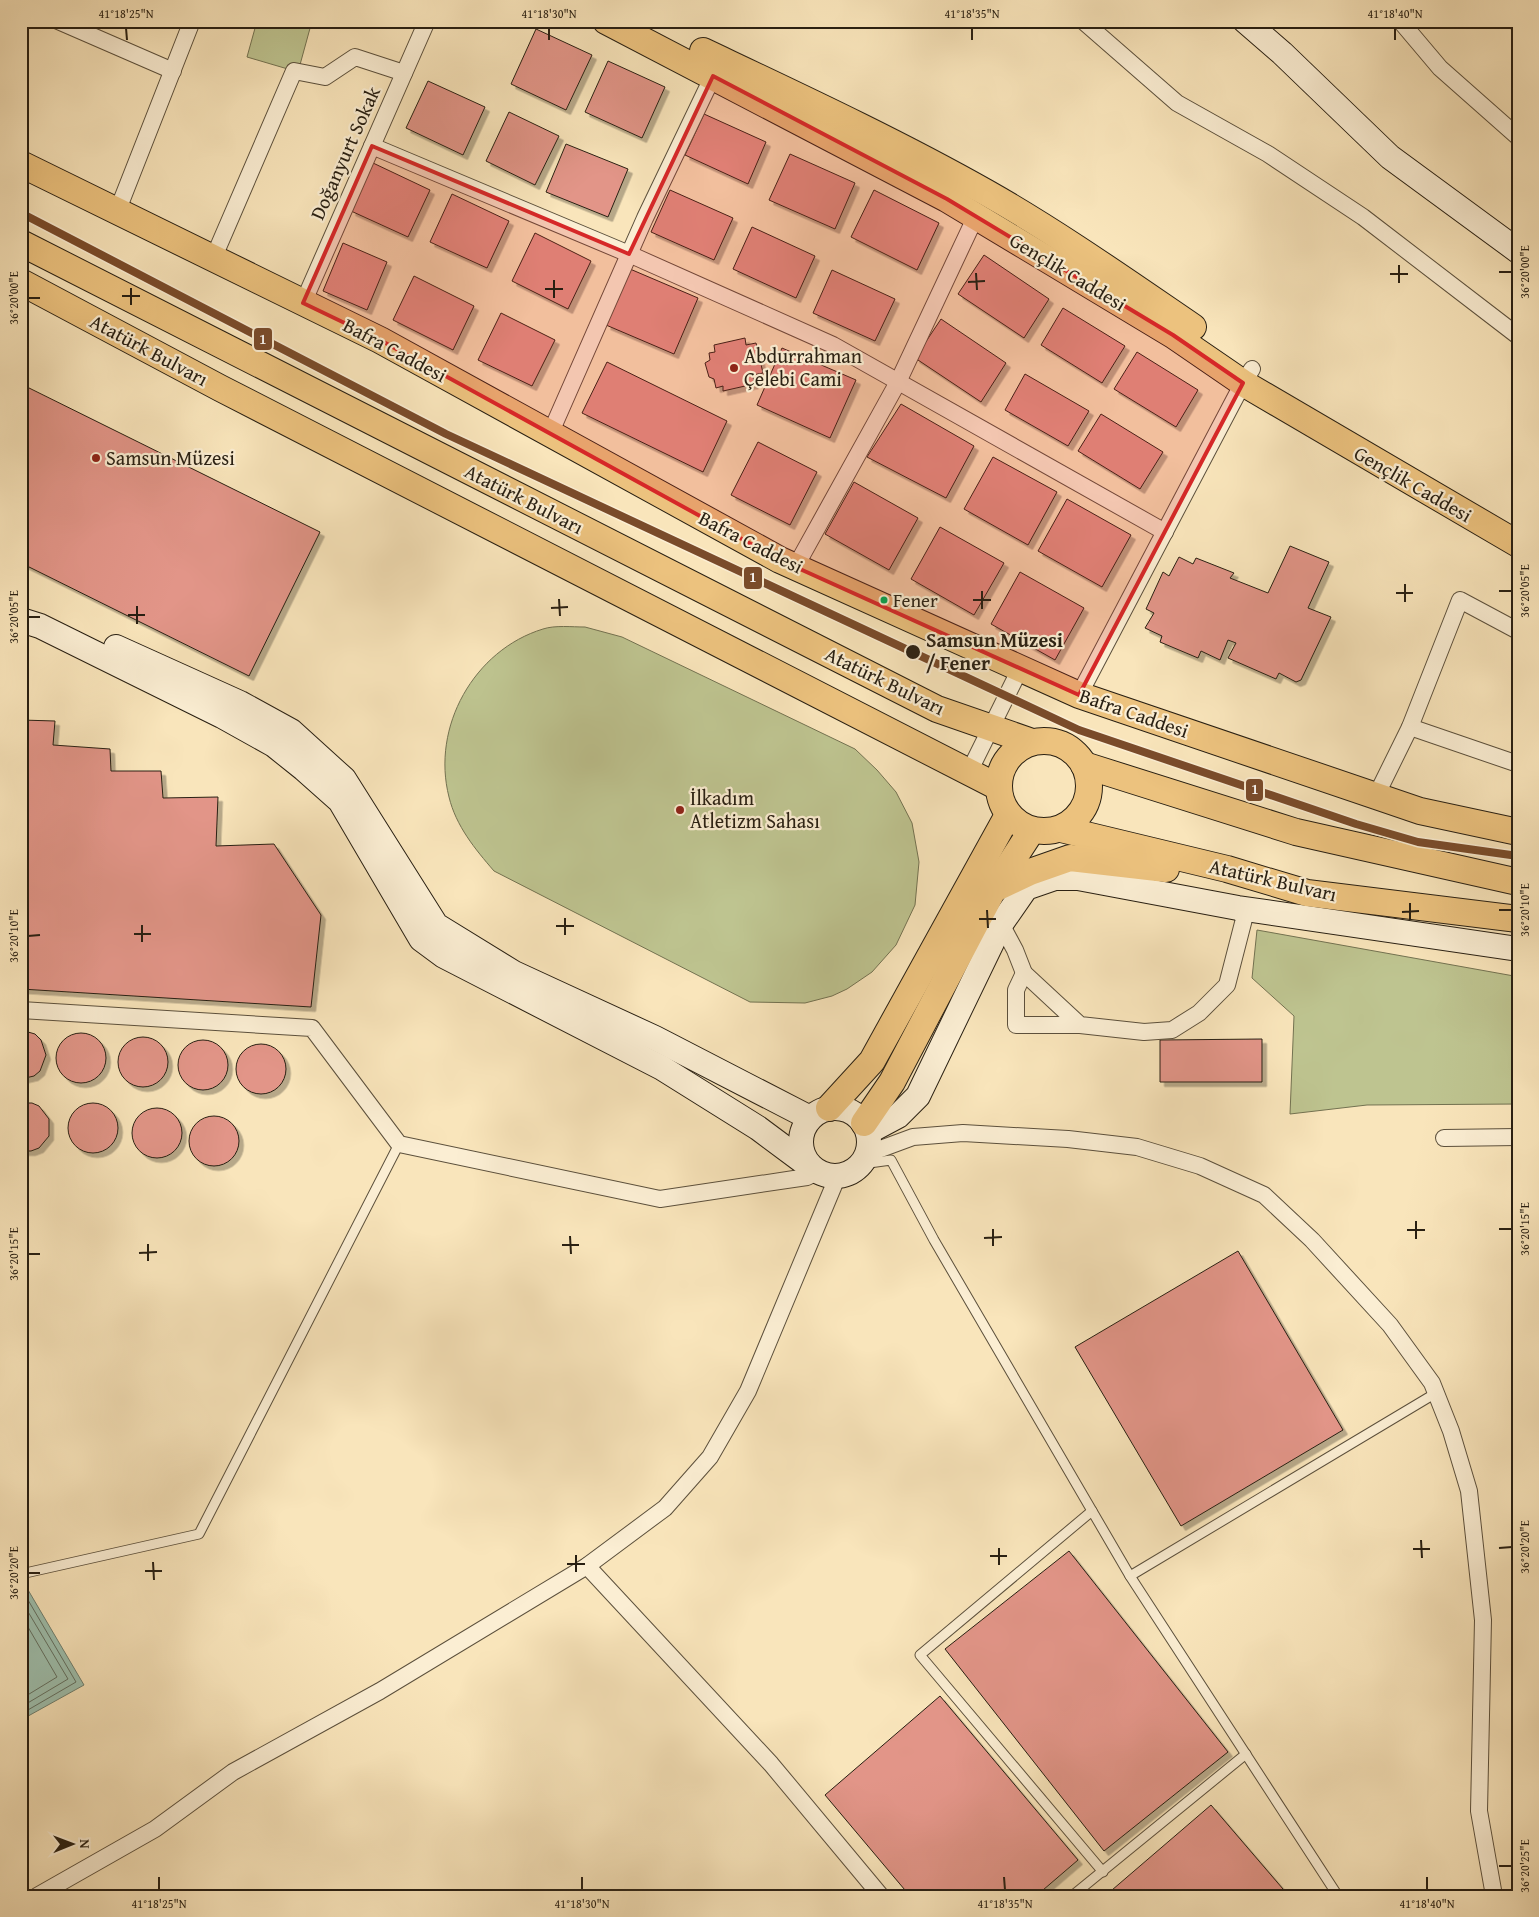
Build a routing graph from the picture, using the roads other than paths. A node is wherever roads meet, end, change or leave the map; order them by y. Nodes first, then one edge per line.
1 (58, 21) edge
2 (192, 21) edge
3 (427, 21) edge
4 (606, 21) edge
5 (639, 21) edge
6 (1083, 21) edge
7 (1245, 21) edge
8 (1402, 22) edge
9 (173, 70) junction
10 (404, 73) junction
11 (713, 76) junction
12 (1518, 137) edge
13 (372, 146) junction
14 (21, 164) edge
15 (117, 212) junction
16 (976, 216) junction
17 (21, 242) edge
18 (1518, 250) edge
19 (629, 254) junction
20 (212, 259) junction
21 (21, 282) edge
22 (303, 303) junction
23 (1518, 336) edge
24 (1248, 376) junction
25 (898, 382) junction
26 (550, 434) junction
27 (1518, 530) edge
28 (1165, 532) junction
29 (1518, 544) edge
30 (796, 566) junction
31 (21, 604) edge
32 (21, 620) edge
33 (1518, 631) edge
34 (1020, 670) junction
35 (1080, 695) junction
36 (1410, 727) junction
37 (992, 728) junction
38 (1032, 742) junction
39 (1518, 764) edge
40 (1084, 766) junction
41 (969, 772) junction
42 (998, 787) junction
43 (1376, 796) junction
44 (1008, 814) junction
45 (1060, 829) junction
46 (1032, 830) junction
47 (1518, 832) edge
48 (1518, 882) edge
49 (993, 890) junction
50 (1307, 893) junction
51 (1238, 908) junction
52 (1518, 919) edge
53 (1001, 924) junction
54 (1518, 949) edge
55 (1024, 973) junction
56 (21, 1010) edge
57 (1080, 1025) junction
58 (819, 1113) junction
59 (1518, 1137) edge
60 (1444, 1138) dead end
61 (865, 1143) junction
62 (399, 1144) junction
63 (818, 1171) junction
64 (1436, 1393) junction
65 (1092, 1511) junction
66 (587, 1566) junction
67 (21, 1574) edge
68 (1130, 1576) junction
69 (1246, 1754) junction
70 (1103, 1872) junction
71 (37, 1896) edge
72 (881, 1896) edge
73 (1072, 1896) edge
74 (1338, 1896) edge
75 (1492, 1896) edge

1 - 9 street
2 - 9 street
3 - 10 street, Doğanyurt Sokak
4 - 11 main road, Gençlik Caddesi
5 - 24 main road, Gençlik Caddesi
6 - 23 street
7 - 18 street
8 - 12 street
9 - 15 street
10 - 13 street, Doğanyurt Sokak
10 - 20 street
11 - 16 main road, Gençlik Caddesi
11 - 19 street
13 - 19 street
13 - 22 street, Doğanyurt Sokak
14 - 15 main road, Bafra Caddesi
15 - 20 main road, Bafra Caddesi
16 - 24 main road, Gençlik Caddesi
16 - 25 street
17 - 37 main road, Atatürk Bulvarı
19 - 25 street
19 - 26 street
20 - 22 main road, Bafra Caddesi
21 - 41 main road, Atatürk Bulvarı
22 - 26 main road, Bafra Caddesi
24 - 27 main road, Gençlik Caddesi
24 - 28 street
24 - 29 main road, Gençlik Caddesi
25 - 28 street
25 - 30 street
26 - 30 main road, Bafra Caddesi
28 - 35 street
30 - 34 main road, Bafra Caddesi
31 - 58 street
32 - 63 street
33 - 36 street
34 - 35 main road, Bafra Caddesi
34 - 37 street
35 - 43 main road, Bafra Caddesi
36 - 39 street
36 - 43 street
37 - 38 main road, Atatürk Bulvarı
37 - 41 street
38 - 40 main road, Atatürk Bulvarı
38 - 42 main road
40 - 45 main road
40 - 48 main road
41 - 42 main road, Atatürk Bulvarı
42 - 44 main road
43 - 47 main road, Bafra Caddesi
44 - 46 main road
44 - 58 main road
45 - 46 main road, Atatürk Bulvarı
45 - 50 main road, Atatürk Bulvarı
46 - 49 main road
49 - 50 main road
49 - 61 main road
50 - 52 main road, Atatürk Bulvarı
51 - 53 street
51 - 54 street
51 - 57 street
53 - 55 street
53 - 61 street
55 - 57 street
55 - 57 street
56 - 62 street
58 - 61 street
58 - 63 street
59 - 60 street
61 - 63 street
61 - 64 street
61 - 65 lane
62 - 63 street
62 - 67 lane
63 - 66 street
64 - 68 lane
64 - 75 street
65 - 68 lane
65 - 70 lane
66 - 71 street
66 - 72 street
68 - 69 lane
69 - 70 lane
69 - 74 lane
70 - 73 lane

